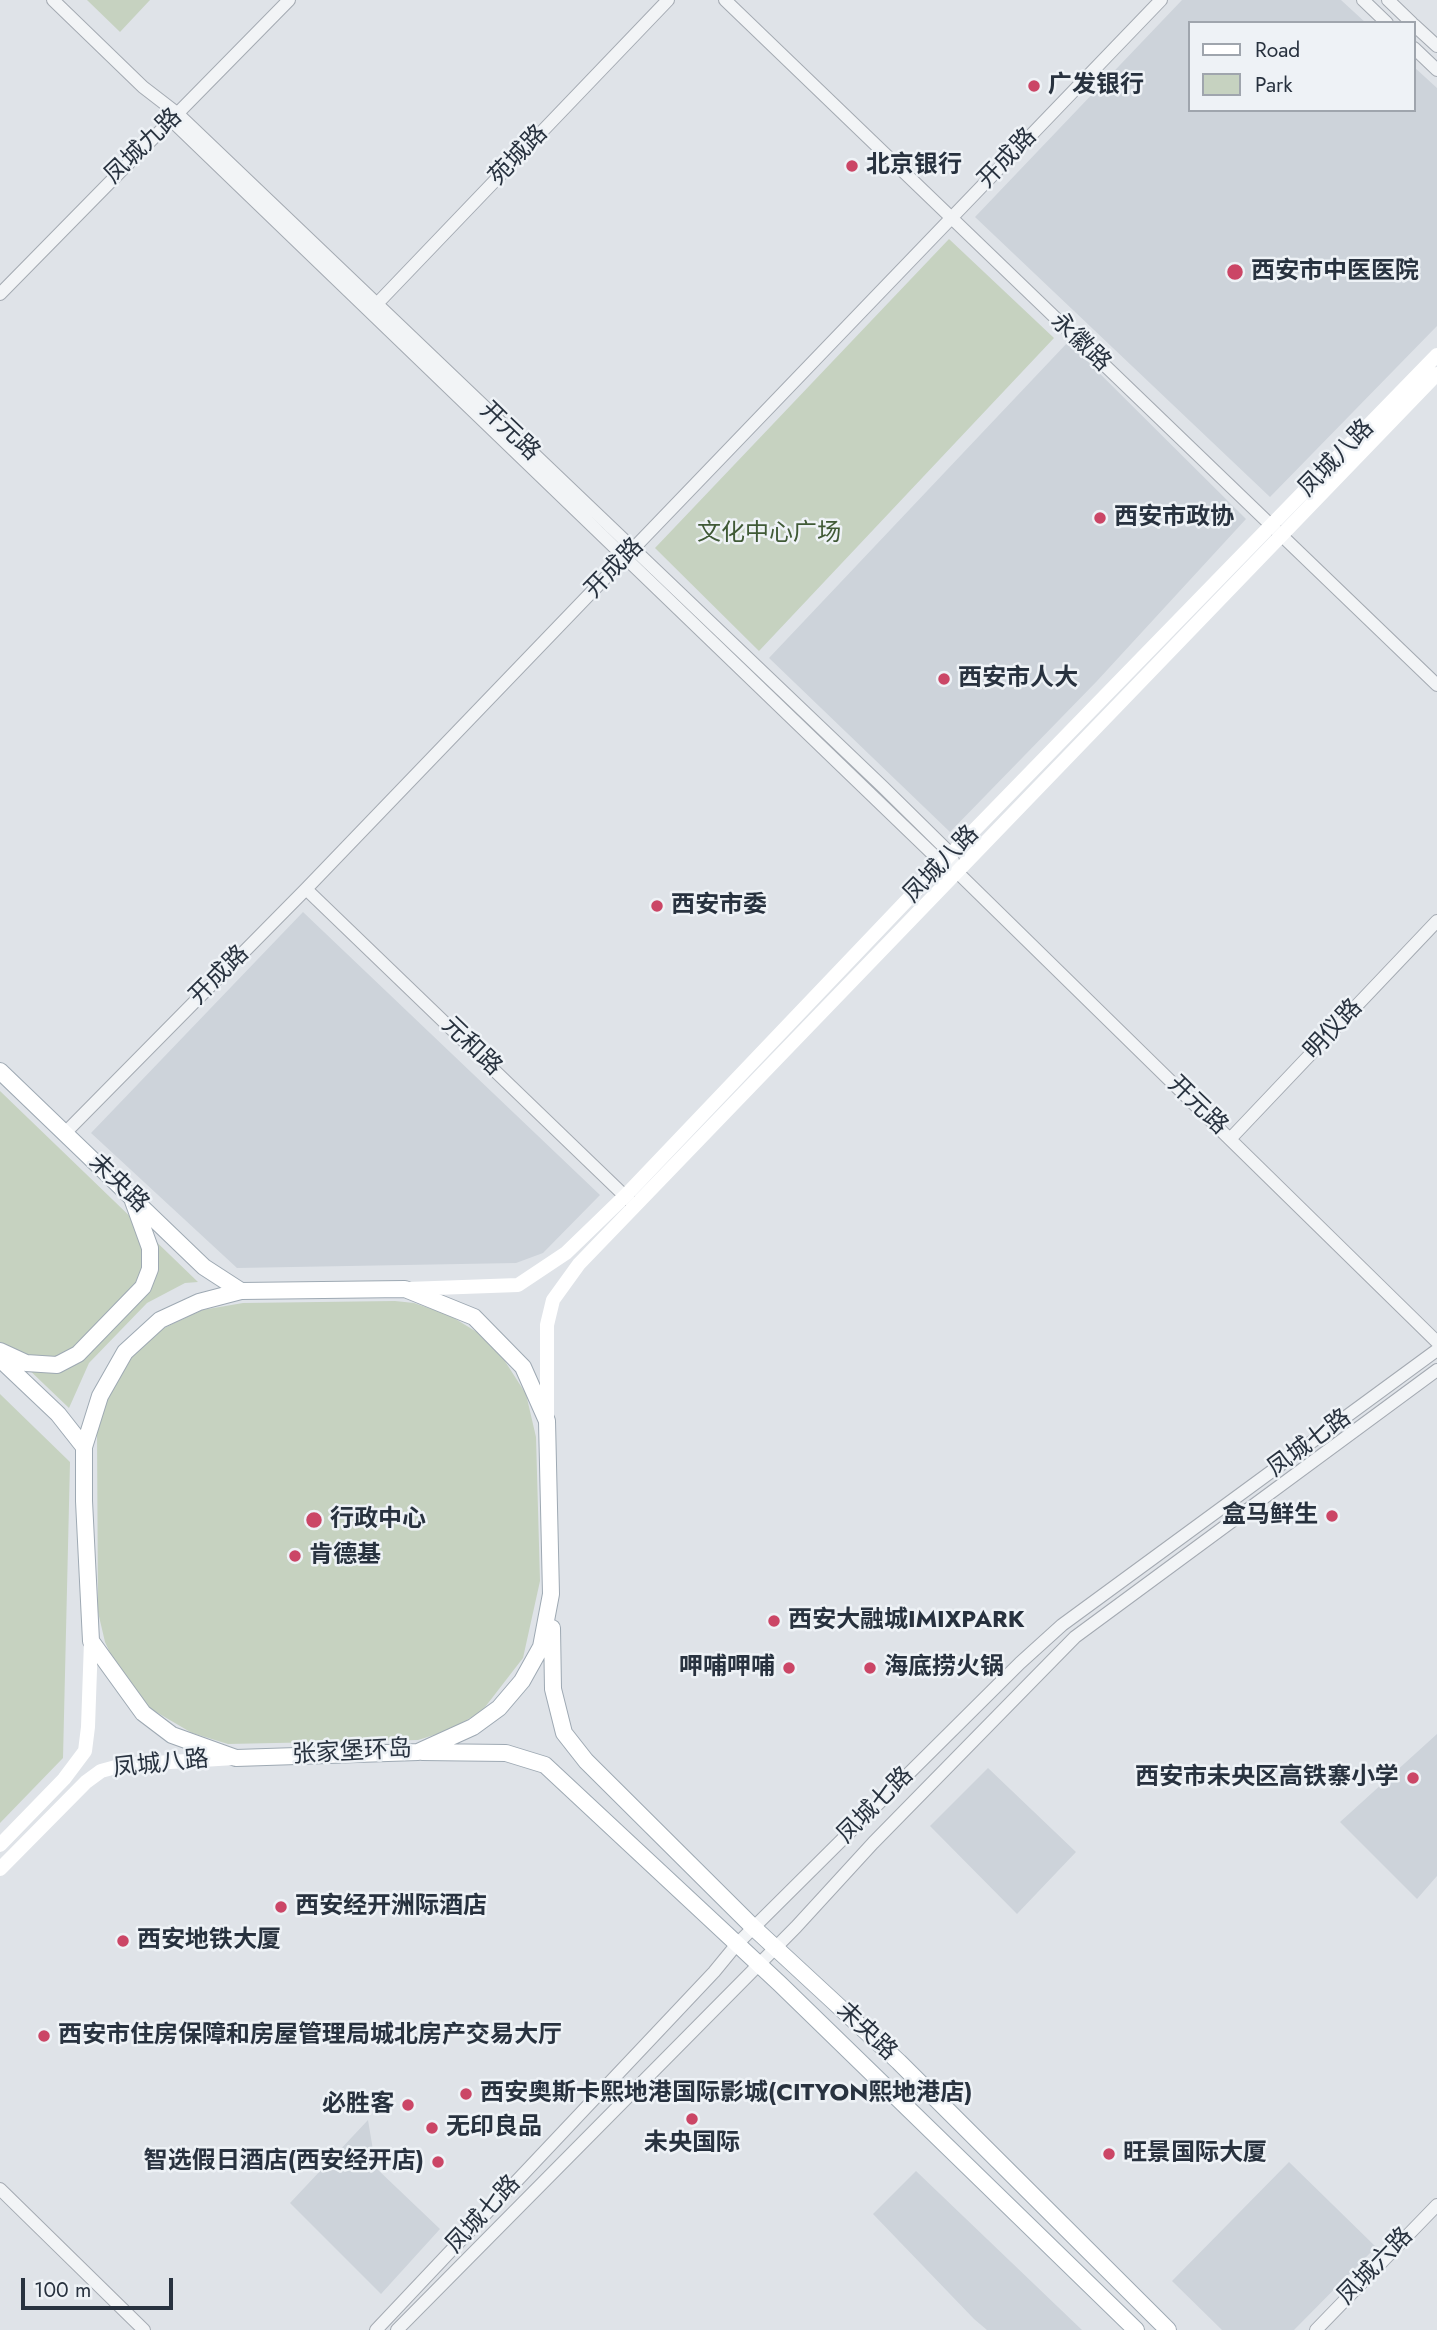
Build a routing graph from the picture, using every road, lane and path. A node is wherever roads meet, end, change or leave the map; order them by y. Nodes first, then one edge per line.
1 (53, 0) edge
2 (289, 0) edge
3 (668, 0) edge
4 (725, 0) edge
5 (1161, 0) edge
6 (1363, 0) edge
7 (1388, 0) edge
8 (1385, 21) edge
9 (1410, 21) edge
10 (1416, 27) edge
11 (1437, 46) edge
12 (1416, 50) edge
13 (1437, 70) edge
14 (175, 118) junction
15 (951, 218) junction
16 (0, 294) edge
17 (373, 308) junction
18 (1437, 355) edge
19 (1437, 374) edge
20 (1275, 532) junction
21 (629, 554) junction
22 (1437, 685) edge
23 (947, 859) junction
24 (956, 871) junction
25 (306, 889) junction
26 (1437, 921) edge
27 (0, 1071) edge
28 (65, 1133) junction
29 (1231, 1138) junction
30 (132, 1198) junction
31 (630, 1201) junction
32 (405, 1289) junction
33 (241, 1290) junction
34 (1437, 1342) edge
35 (1437, 1350) edge
36 (0, 1351) edge
37 (0, 1359) edge
38 (1437, 1370) edge
39 (547, 1422) junction
40 (84, 1447) junction
41 (551, 1594) junction
42 (91, 1641) junction
43 (418, 1752) junction
44 (236, 1758) junction
45 (0, 1845) edge
46 (0, 1868) edge
47 (754, 1928) junction
48 (737, 1944) junction
49 (776, 1947) junction
50 (758, 1965) junction
51 (0, 2189) edge
52 (1437, 2205) edge
53 (144, 2330) edge
54 (376, 2330) edge
55 (397, 2330) edge
56 (1136, 2330) edge
57 (1168, 2330) edge
58 (1316, 2330) edge

1 - 14 street, 开元路
2 - 14 street, 凤城九路
3 - 17 street, 苑城路
4 - 15 street, 永徽路
5 - 15 street, 开成路
6 - 8 street
7 - 9 street
10 - 11 street
12 - 13 street
14 - 16 street, 凤城九路
14 - 17 street, 开元路
15 - 20 street, 永徽路
15 - 21 street, 开成路
17 - 21 street, 开元路
18 - 20 main road, 凤城八路
19 - 20 main road, 凤城八路
20 - 22 street, 永徽路
20 - 23 main road, 凤城八路
20 - 24 main road, 凤城八路
21 - 23 street, 开元路
21 - 25 street, 开成路
23 - 24 street, 开元路
23 - 31 main road, 凤城八路
24 - 29 street, 开元路
24 - 31 main road, 凤城八路
25 - 28 street, 开成路
25 - 31 street, 元和路
26 - 29 street, 明仪路
27 - 28 main road, 未央路
28 - 30 main road, 未央路
29 - 34 street, 开元路
30 - 33 main road, 未央路
30 - 36 main road
31 - 32 main road, 凤城八路
31 - 39 main road, 凤城八路
32 - 33 main road, 张家堡环岛
32 - 39 main road, 张家堡环岛
33 - 40 main road, 张家堡环岛
35 - 47 street, 凤城七路
37 - 40 main road
38 - 49 street, 凤城七路
39 - 41 main road, 张家堡环岛
40 - 42 main road, 张家堡环岛
41 - 43 main road, 张家堡环岛
41 - 47 main road, 未央路
42 - 44 main road, 张家堡环岛
42 - 45 main road, 凤城八路
43 - 44 main road, 张家堡环岛
43 - 48 main road, 未央路
44 - 46 main road, 凤城八路
47 - 48 street, 凤城七路
47 - 49 main road, 未央路
48 - 50 main road, 未央路
48 - 54 street, 凤城七路
49 - 50 street, 凤城七路
49 - 57 main road, 未央路
50 - 55 street, 凤城七路
50 - 56 main road, 未央路
51 - 53 street
52 - 58 street, 凤城六路

